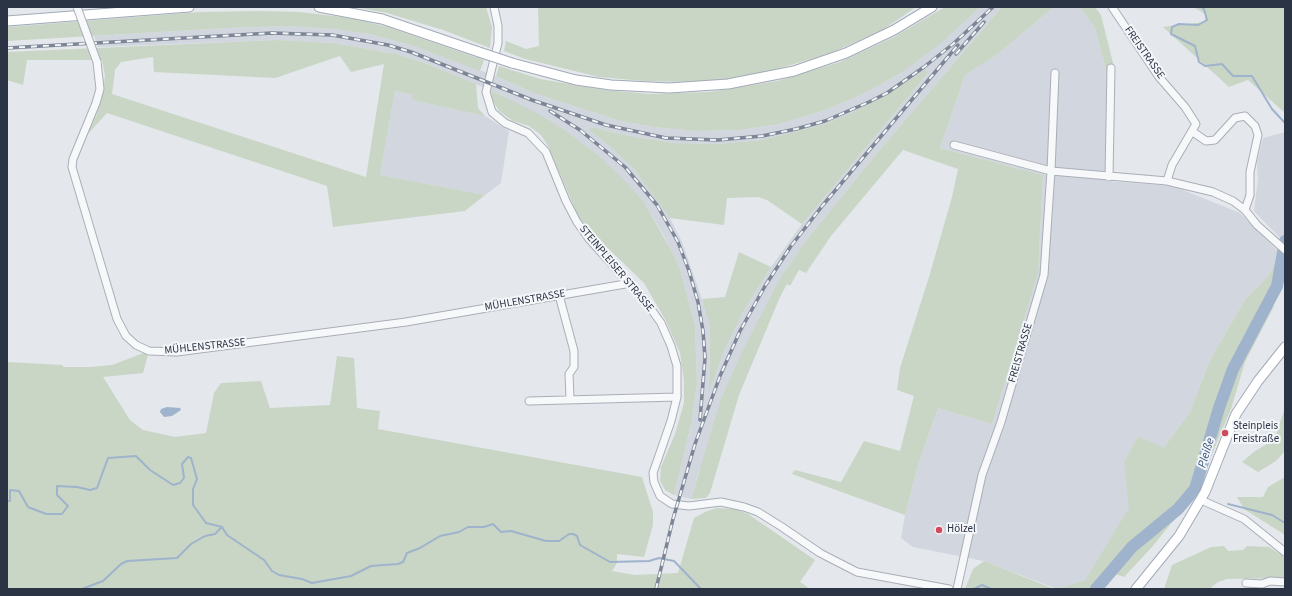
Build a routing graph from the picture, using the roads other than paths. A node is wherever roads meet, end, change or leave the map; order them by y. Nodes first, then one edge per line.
1 (77, 7) edge
2 (189, 7) edge
3 (319, 7) edge
4 (494, 7) edge
5 (932, 7) edge
6 (1112, 7) edge
7 (7, 21) edge
8 (1111, 68) dead end
9 (1055, 73) dead end
10 (1192, 132) junction
11 (954, 145) dead end
12 (1051, 171) junction
13 (1109, 176) junction
14 (1167, 181) junction
15 (1245, 210) junction
16 (1285, 250) edge
17 (631, 283) junction
18 (559, 295) junction
19 (1285, 347) edge
20 (677, 397) junction
21 (570, 398) junction
22 (529, 401) dead end
23 (1201, 500) junction
24 (1285, 552) edge
25 (1285, 582) edge
26 (1246, 583) dead end
27 (950, 589) edge
28 (958, 589) edge
29 (1136, 589) edge

1 - 18 street, MÜHLENSTRASSE, bridge
2 - 7 main road
3 - 5 main road, bridge
4 - 17 street, STEINPLEISER STRASSE
6 - 10 street, FREISTRASSE
8 - 13 street
9 - 12 street, FREISTRASSE
10 - 14 street
10 - 15 street
11 - 12 street
12 - 13 street
12 - 28 street, FREISTRASSE
13 - 14 street
14 - 15 street
15 - 16 street
17 - 18 street, MÜHLENSTRASSE
17 - 20 street, STEINPLEISER STRASSE
18 - 21 street
19 - 23 main road
20 - 21 street
20 - 27 street, STEINPLEISER STRASSE
21 - 22 street
23 - 24 street
23 - 29 main road
25 - 26 street

